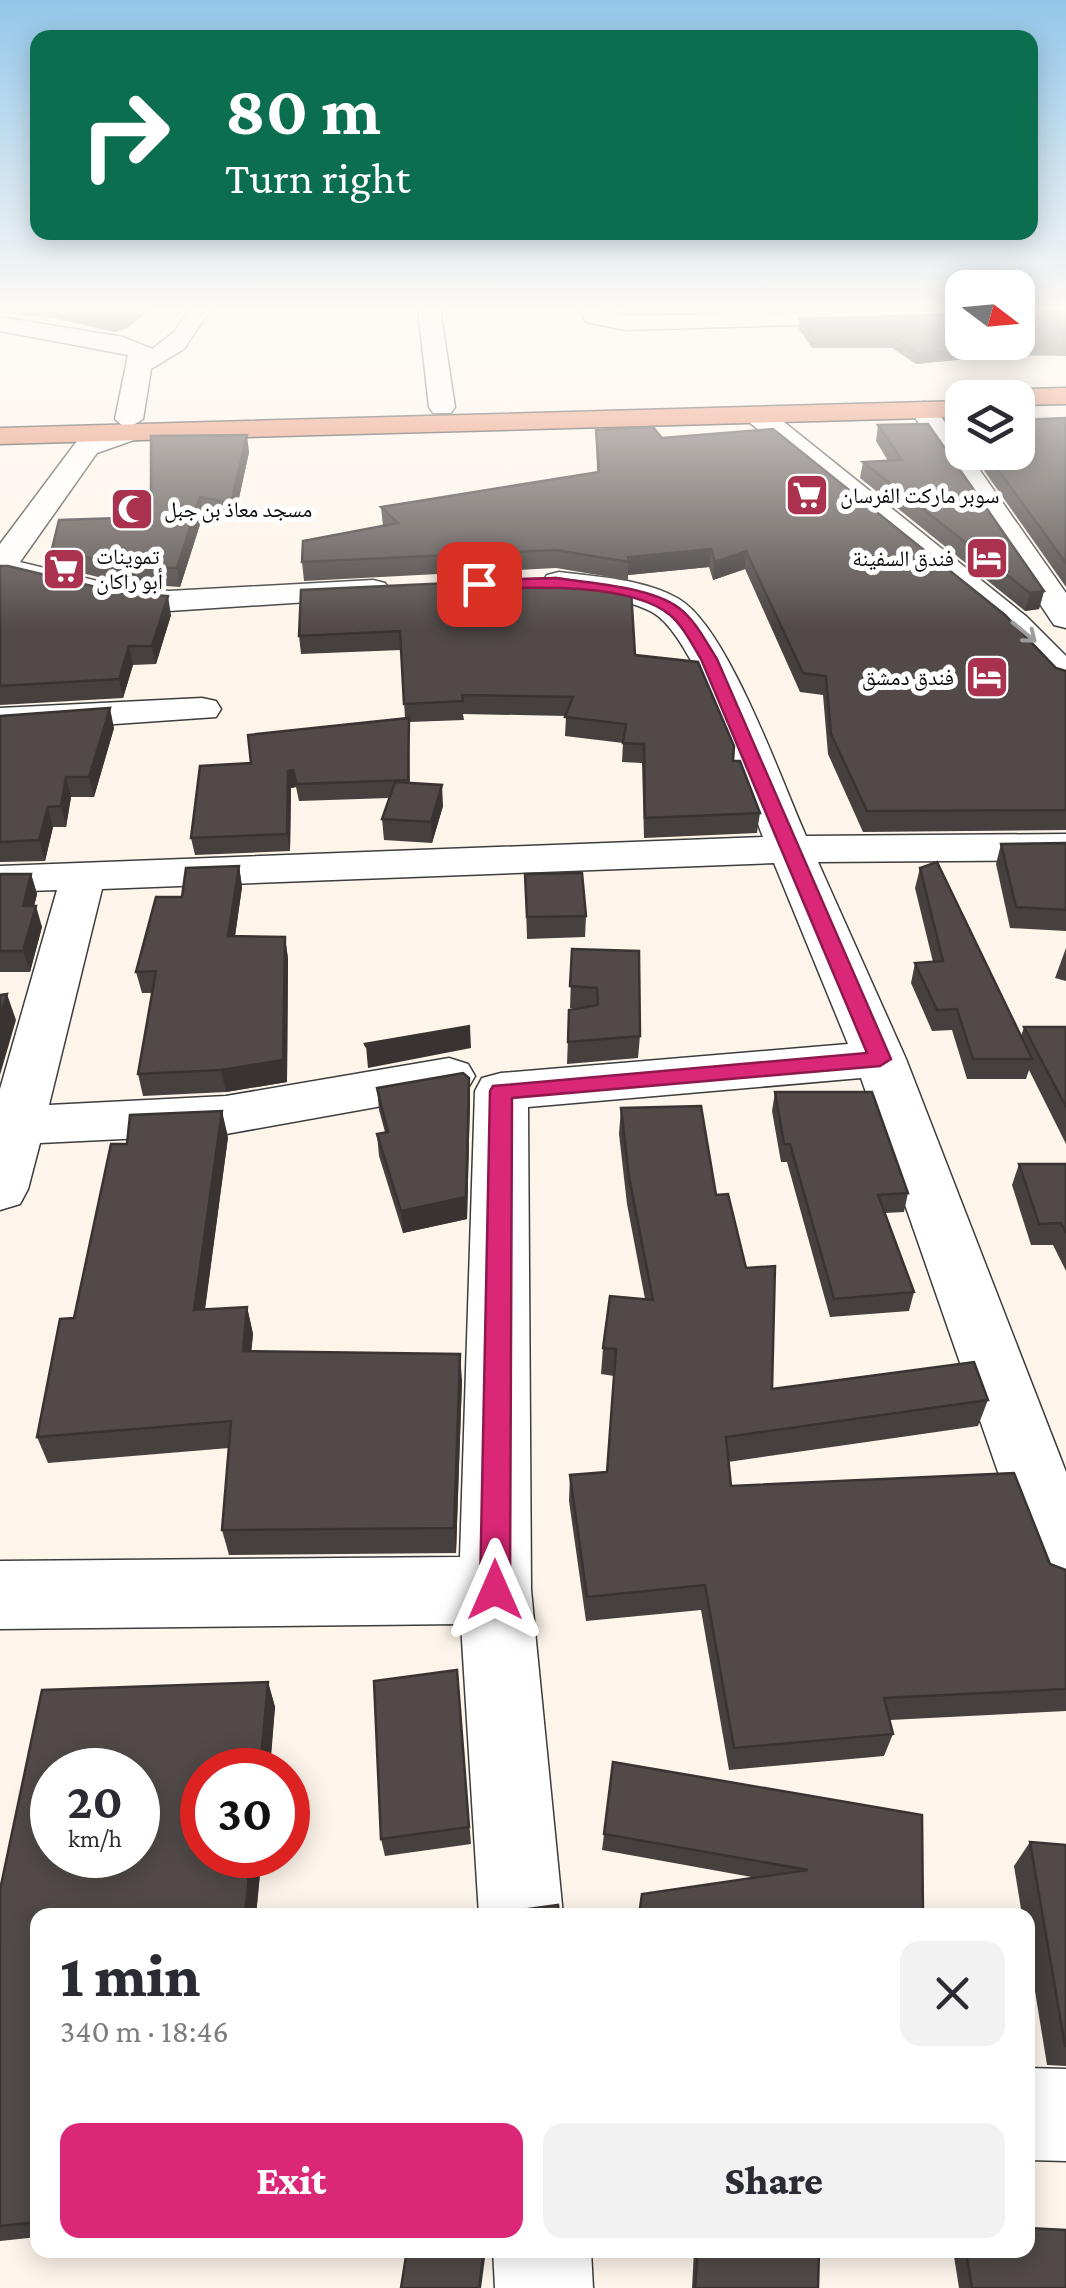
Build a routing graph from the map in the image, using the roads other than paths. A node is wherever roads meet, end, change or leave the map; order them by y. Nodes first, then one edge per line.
1 (128, 416) edge
2 (395, 416) edge
3 (723, 416) edge
4 (759, 416) junction
5 (765, 416) edge
6 (927, 416) edge
7 (0, 420) edge
8 (126, 426) junction
9 (0, 436) edge
10 (78, 441) junction
11 (0, 567) edge
12 (518, 583) edge
13 (402, 588) edge
14 (1066, 618) edge
15 (1064, 670) edge
16 (202, 709) dead end
17 (0, 720) edge
18 (1066, 847) edge
19 (790, 849) junction
20 (83, 876) junction
21 (0, 879) edge
22 (880, 1059) junction
23 (501, 1091) junction
24 (9, 1125) edge
25 (0, 1189) edge
26 (1066, 1564) edge
27 (495, 1590) junction
28 (0, 1595) edge
29 (520, 1908) edge
30 (1035, 2114) edge
31 (1066, 2115) edge
32 (542, 2258) edge
33 (544, 2288) edge

1 - 8 street
2 - 8 highway
3 - 4 highway
4 - 5 highway
4 -> 15 street
6 - 14 street
7 - 8 highway
8 - 10 street
9 - 10 highway
10 - 11 street
11 - 13 street
12 - 19 street
16 - 17 street
18 - 19 street
19 - 20 street
19 - 22 street
20 - 21 street
20 - 24 street
22 - 23 street
22 - 26 street
23 - 24 street
23 - 27 street
24 - 25 street
27 - 28 street
27 - 29 street
30 - 31 street
32 - 33 street

